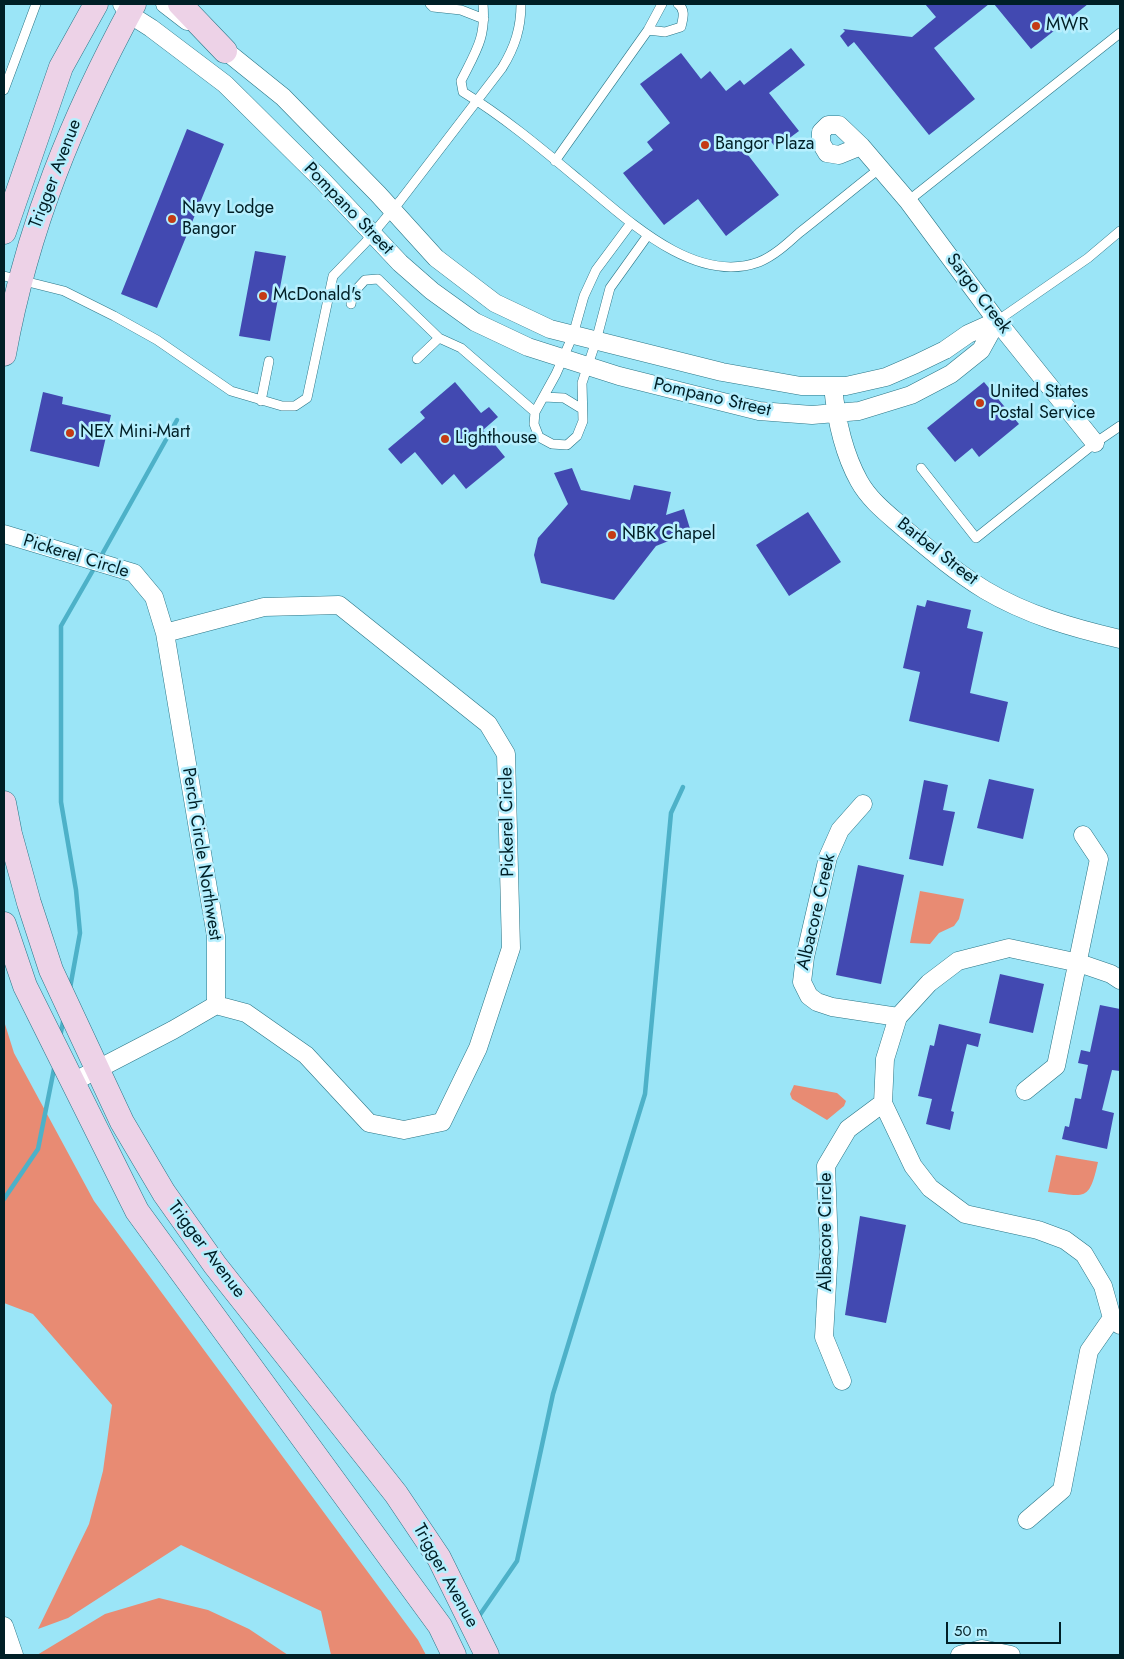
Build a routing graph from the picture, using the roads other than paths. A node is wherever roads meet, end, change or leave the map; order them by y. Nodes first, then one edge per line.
1 (36, 4) edge
2 (96, 4) edge
3 (165, 4) edge
4 (180, 4) edge
5 (430, 4) edge
6 (483, 4) edge
7 (521, 4) edge
8 (662, 4) edge
9 (678, 4) edge
10 (128, 7) edge
11 (484, 19) junction
12 (648, 30) junction
13 (1120, 32) edge
14 (225, 51) junction
15 (4, 90) edge
16 (478, 101) junction
17 (861, 146) dead end
18 (555, 161) junction
19 (879, 169) junction
20 (908, 201) junction
21 (392, 209) junction
22 (630, 223) junction
23 (1120, 231) edge
24 (4, 232) edge
25 (372, 234) junction
26 (648, 236) junction
27 (11, 278) edge
28 (351, 304) dead end
29 (997, 321) junction
30 (573, 335) junction
31 (440, 338) junction
32 (596, 341) junction
33 (4, 354) edge
34 (562, 358) junction
35 (417, 359) dead end
36 (269, 361) dead end
37 (588, 366) junction
38 (833, 386) junction
39 (544, 397) junction
40 (261, 401) junction
41 (582, 409) junction
42 (535, 412) junction
43 (836, 413) junction
44 (1120, 426) edge
45 (1094, 442) junction
46 (921, 468) dead end
47 (4, 534) edge
48 (164, 633) junction
49 (1120, 639) edge
50 (4, 803) edge
51 (863, 804) dead end
52 (1083, 835) dead end
53 (4, 924) edge
54 (1079, 963) junction
55 (1120, 980) edge
56 (216, 1005) junction
57 (898, 1017) junction
58 (96, 1069) junction
59 (73, 1082) junction
60 (1025, 1091) dead end
61 (883, 1103) junction
62 (1116, 1321) edge
63 (842, 1381) dead end
64 (1027, 1520) dead end
65 (4, 1626) edge
66 (14, 1655) edge
67 (454, 1655) edge
68 (487, 1655) edge
69 (960, 1655) edge
70 (1010, 1655) edge

1 - 15 lane
2 - 24 main road, Trigger Avenue
3 - 14 street, Pompano Street
4 - 14 main road
5 - 11 lane
6 - 11 lane
7 - 16 lane
8 - 12 lane
9 - 12 lane
10 - 25 street, Pompano Street
10 - 27 main road, Trigger Avenue
11 - 16 lane
12 - 18 lane
13 - 20 lane
14 - 21 street, Pompano Street
16 - 18 lane
16 - 21 lane
17 - 19 street, Sargo Creek
18 - 22 lane
19 - 20 street, Sargo Creek
19 - 26 lane
20 - 29 street, Sargo Creek
21 - 25 lane
21 - 30 street, Pompano Street
22 - 26 lane
22 - 30 lane
23 - 29 lane
25 - 34 street, Pompano Street
25 - 40 lane
26 - 32 lane
27 - 33 main road, Trigger Avenue
27 - 40 lane
28 - 31 lane
29 - 38 street, Pompano Street
29 - 43 street, Pompano Street
29 - 45 street, Sargo Creek
30 - 32 street, Pompano Street
30 - 34 lane
31 - 35 lane
31 - 42 lane
32 - 37 lane
32 - 38 street, Pompano Street
34 - 37 street, Pompano Street
34 - 39 lane
36 - 40 lane
37 - 41 lane
37 - 43 street, Pompano Street
38 - 43 street, Barbel Street
39 - 41 lane
39 - 42 lane
41 - 42 lane
43 - 49 street, Barbel Street
44 - 45 lane
45 - 46 lane
47 - 48 street, Pickerel Circle
48 - 56 street, Perch Circle Northwest
48 - 56 street, Pickerel Circle
50 - 58 main road, Trigger Avenue
51 - 57 street, Albacore Creek
52 - 54 street
53 - 59 main road, Trigger Avenue
54 - 55 street
54 - 57 street
54 - 60 street
56 - 58 street
57 - 61 street
58 - 59 street
58 - 68 main road, Trigger Avenue
59 - 67 main road, Trigger Avenue
61 - 62 street
61 - 63 street, Albacore Circle
62 - 64 street
65 - 66 street
69 - 70 street

